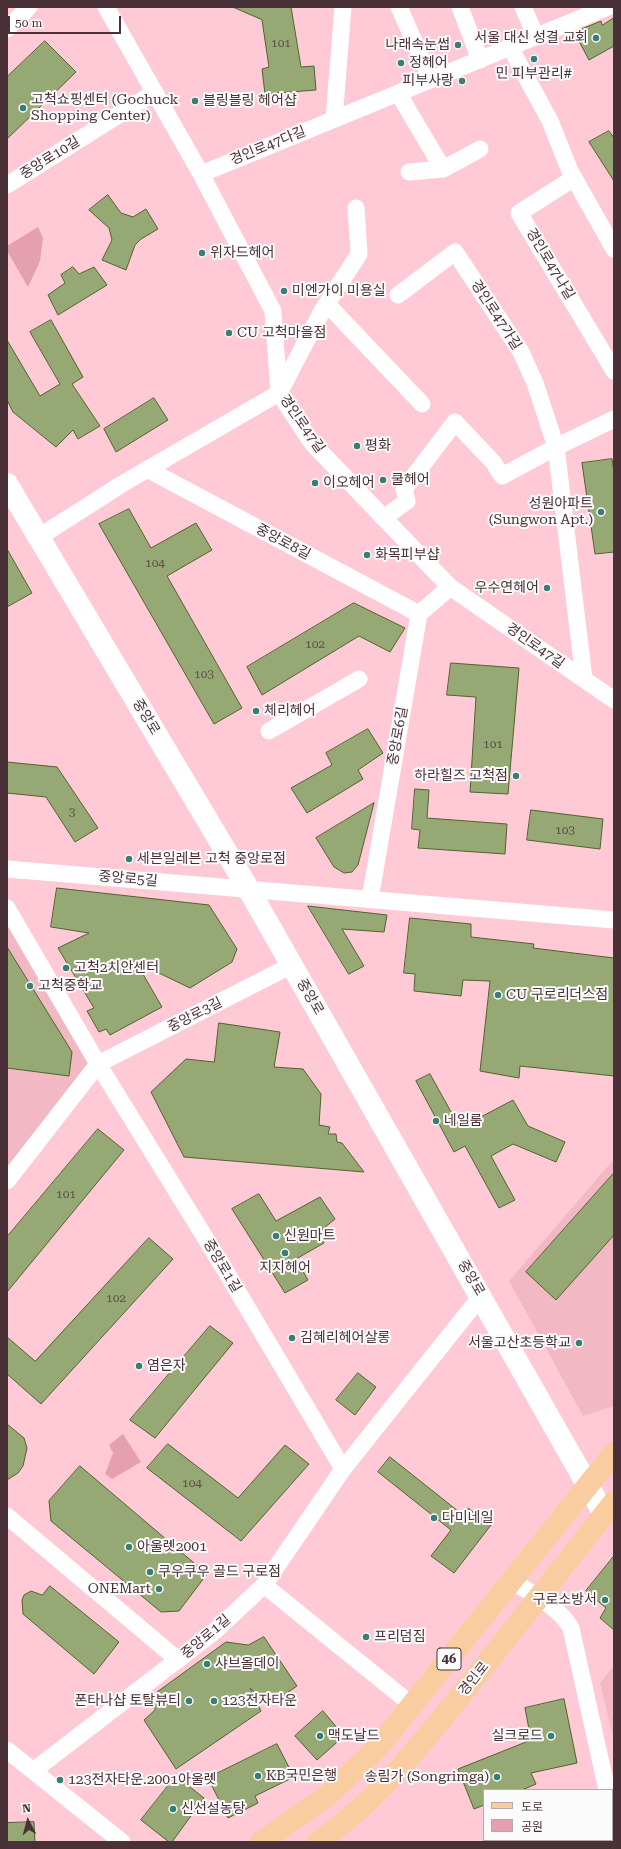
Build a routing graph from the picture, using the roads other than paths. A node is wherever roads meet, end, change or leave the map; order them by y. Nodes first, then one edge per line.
1 (29, 7) edge
2 (106, 7) edge
3 (343, 7) edge
4 (399, 7) edge
5 (460, 7) edge
6 (523, 7) edge
7 (609, 8) edge
8 (7, 29) edge
9 (536, 37) junction
10 (510, 47) junction
11 (480, 60) junction
12 (431, 80) junction
13 (155, 92) junction
14 (398, 94) junction
15 (334, 119) junction
16 (480, 149) dead end
17 (443, 169) junction
18 (409, 172) dead end
19 (202, 174) junction
20 (574, 178) junction
21 (7, 185) edge
22 (356, 208) dead end
23 (614, 249) edge
24 (398, 295) dead end
25 (327, 304) junction
26 (614, 371) edge
27 (279, 393) junction
28 (422, 404) dead end
29 (614, 419) edge
30 (556, 447) junction
31 (147, 470) junction
32 (7, 484) edge
33 (384, 518) junction
34 (39, 537) junction
35 (450, 587) junction
36 (419, 614) junction
37 (359, 679) dead end
38 (584, 679) junction
39 (614, 700) edge
40 (269, 730) dead end
41 (7, 869) edge
42 (249, 890) junction
43 (370, 899) junction
44 (7, 908) edge
45 (614, 920) edge
46 (292, 965) junction
47 (98, 1064) junction
48 (7, 1180) edge
49 (481, 1296) junction
50 (614, 1453) edge
51 (343, 1469) junction
52 (588, 1485) junction
53 (609, 1508) edge
54 (7, 1516) edge
55 (512, 1581) junction
56 (264, 1585) junction
57 (539, 1599) junction
58 (178, 1660) junction
59 (412, 1705) junction
60 (7, 1750) edge
61 (33, 1771) junction
62 (606, 1787) edge
63 (122, 1842) edge
64 (261, 1842) edge
65 (318, 1842) edge

1 - 8 street
2 - 13 street, 경인로47길
3 - 15 street
4 - 12 street
5 - 11 street
6 - 9 street
7 - 9 street, 경인로47다길
9 - 10 street, 경인로47다길
10 - 11 street, 경인로47다길
10 - 20 street
11 - 12 street, 경인로47다길
12 - 14 street, 경인로47다길
13 - 19 street, 경인로47길
13 - 21 street, 중앙로10길
14 - 15 street, 경인로47다길
14 - 17 street
15 - 19 street, 경인로47다길
16 - 17 street
17 - 18 street
19 - 27 street, 경인로47길
20 - 23 street
20 - 26 street, 경인로47나길
22 - 25 street
24 - 30 street, 경인로47가길
25 - 27 street
25 - 28 street
27 - 31 street
27 - 33 street, 경인로47길
29 - 30 street
30 - 33 street
30 - 38 street, 경인로47가길
31 - 34 street
31 - 36 street, 중앙로8길
32 - 34 main road, 중앙로
33 - 35 street, 경인로47길
34 - 42 main road, 중앙로
35 - 36 street
35 - 38 street, 경인로47길
36 - 43 street, 중앙로6길
37 - 40 street
38 - 39 street, 경인로47길
41 - 42 street, 중앙로5길
42 - 43 street
42 - 46 main road, 중앙로
43 - 45 street
44 - 47 street
46 - 47 street, 중앙로3길
46 - 49 main road, 중앙로
47 - 48 street, 중앙로3길
47 - 51 street, 중앙로1길
49 - 51 street, 중앙로1길
49 - 52 main road, 중앙로
50 - 52 main road, 46
51 - 56 street, 중앙로1길
52 - 53 main road, 중앙로
52 - 55 main road, 46
53 - 57 main road, 경인로 / 46
54 - 58 street
55 - 57 street
55 - 59 main road, 46
56 - 58 street, 중앙로1길
56 - 59 street
57 - 62 street
57 - 65 main road, 경인로 / 46
58 - 61 street, 중앙로1길
59 - 64 main road, 46
60 - 61 street
61 - 63 street

